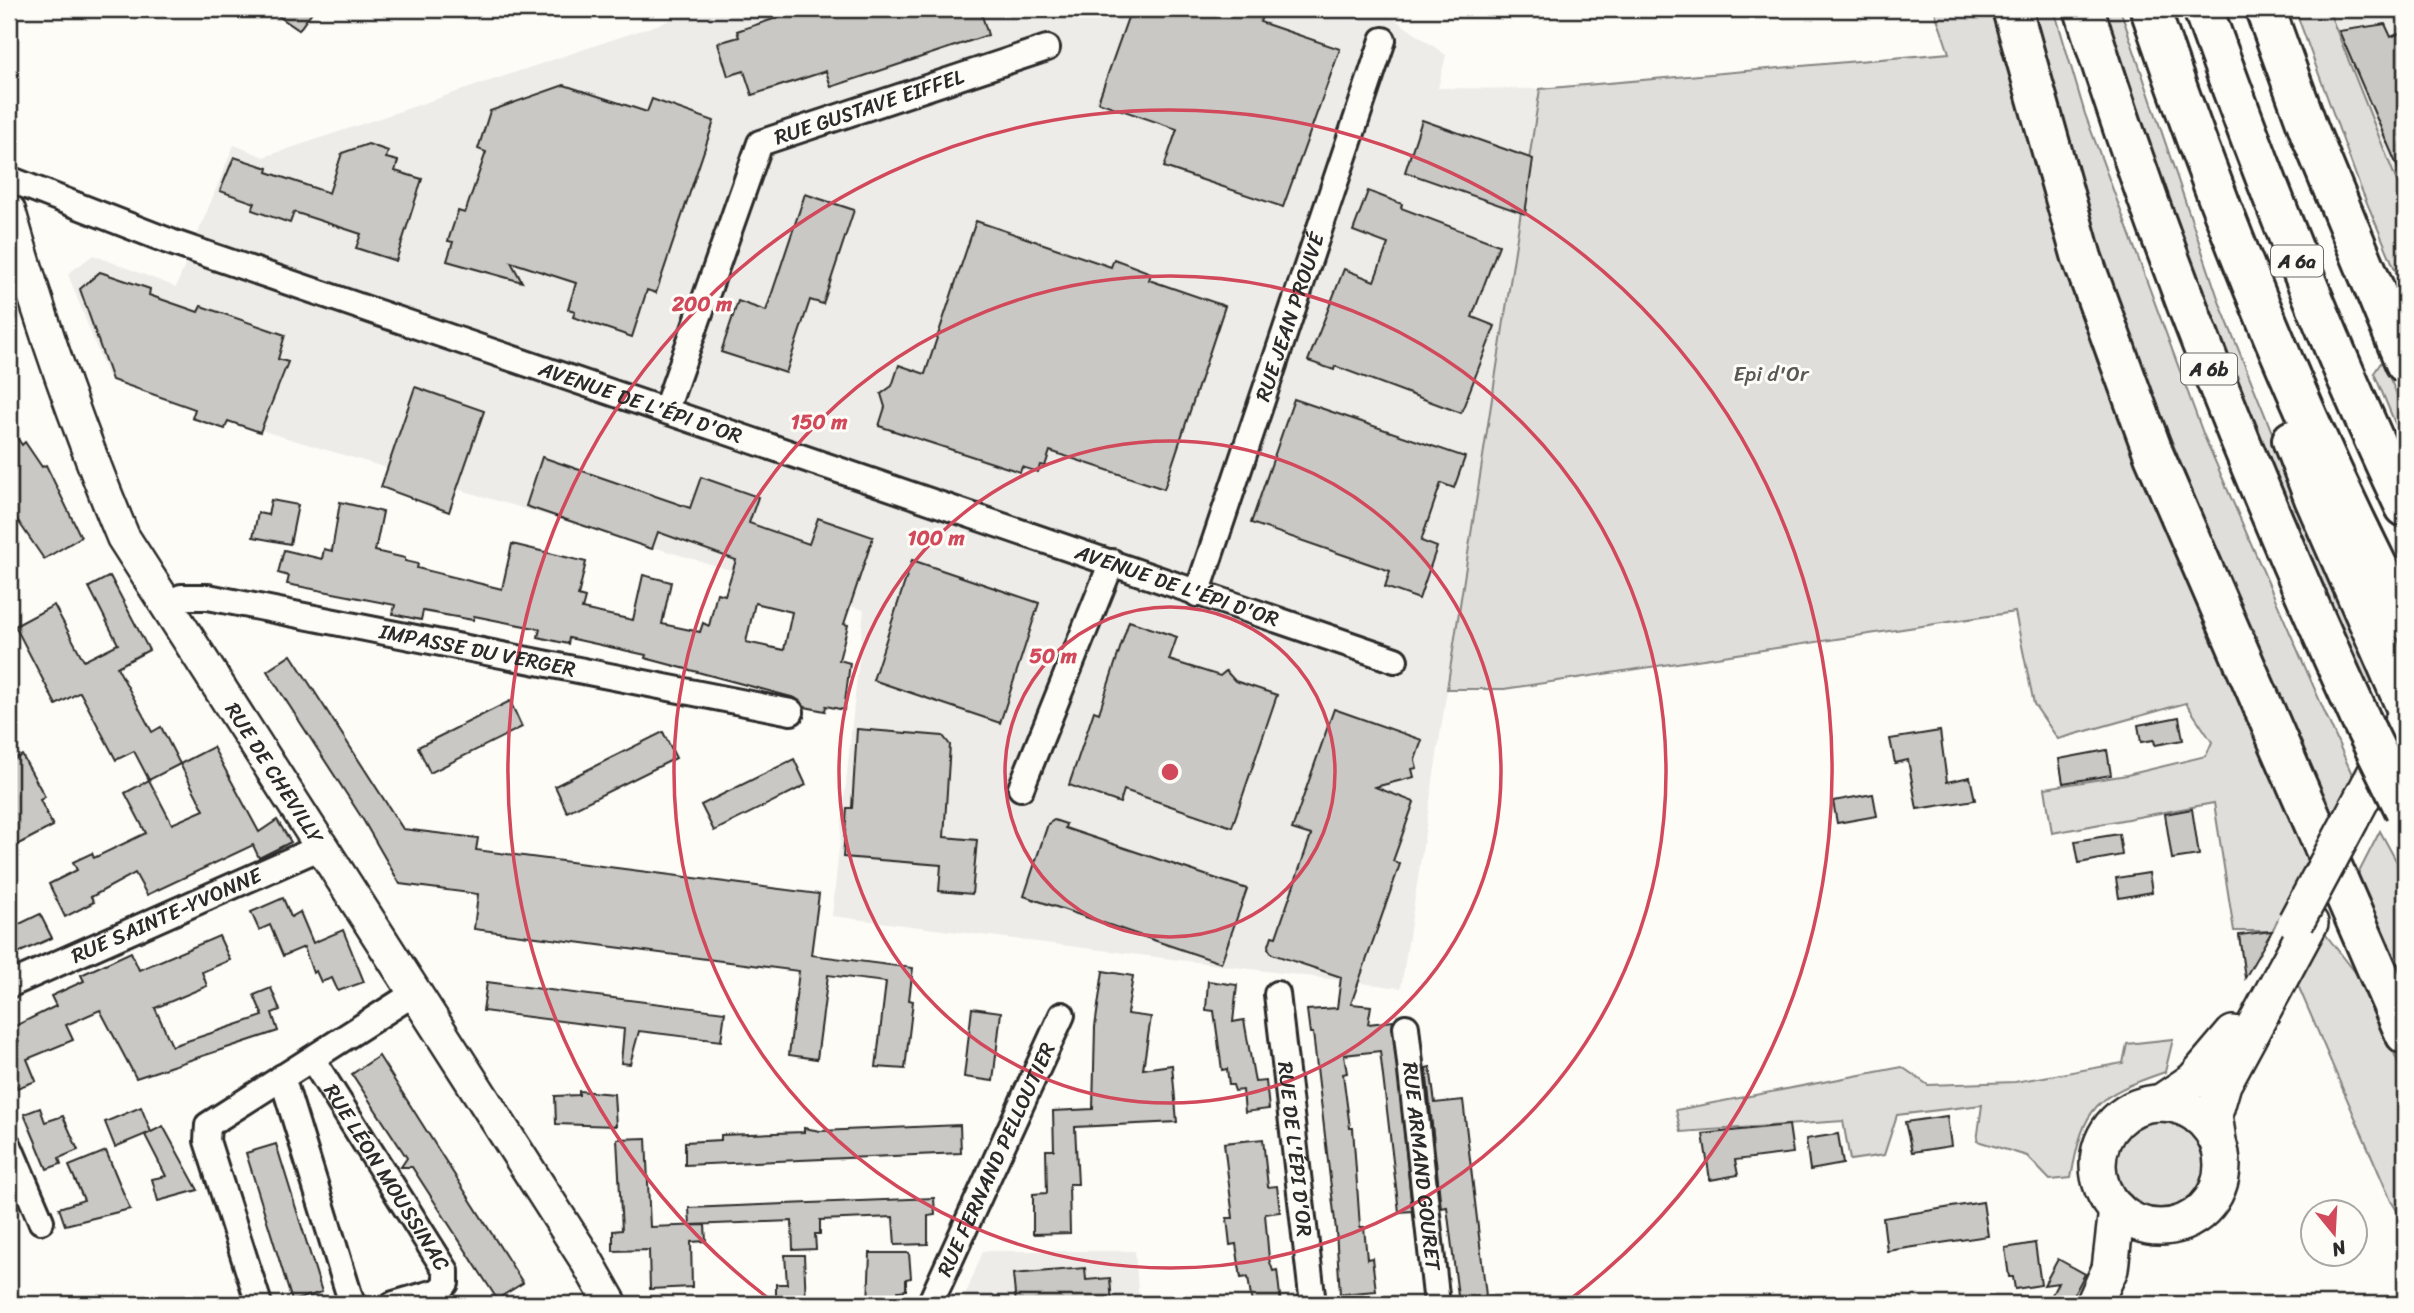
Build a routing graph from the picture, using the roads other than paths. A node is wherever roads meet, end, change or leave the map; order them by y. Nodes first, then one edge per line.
1 (2011, 9) edge
2 (2084, 9) edge
3 (2150, 9) edge
4 (2203, 9) edge
5 (2265, 9) edge
6 (1383, 40) dead end
7 (1047, 48) dead end
8 (9, 179) edge
9 (9, 211) edge
10 (2272, 332) junction
11 (2405, 363) edge
12 (666, 410) junction
13 (2405, 507) edge
14 (1112, 562) junction
15 (1197, 594) junction
16 (165, 606) junction
17 (2405, 620) edge
18 (1395, 660) dead end
19 (2405, 705) edge
20 (792, 712) dead end
21 (2405, 718) edge
22 (2405, 745) edge
23 (1021, 788) dead end
24 (2405, 810) edge
25 (2353, 828) junction
26 (321, 847) junction
27 (2303, 922) junction
28 (9, 985) edge
29 (413, 994) junction
30 (1278, 994) dead end
31 (1062, 1015) dead end
32 (1406, 1027) dead end
33 (2405, 1034) edge
34 (312, 1059) junction
35 (282, 1077) junction
36 (2160, 1103) junction
37 (2218, 1141) junction
38 (9, 1146) edge
39 (2117, 1209) junction
40 (41, 1221) dead end
41 (2152, 1226) junction
42 (258, 1304) edge
43 (352, 1304) edge
44 (394, 1304) edge
45 (611, 1304) edge
46 (930, 1304) edge
47 (1313, 1304) edge
48 (1437, 1304) edge
49 (2094, 1304) edge
50 (2103, 1304) edge

1 - 33 highway
2 - 24 highway, A 6b, bridge
3 - 10 highway, A 6a
4 - 13 highway, A 6a
5 - 11 highway
6 - 15 street, RUE JEAN PROUVÉ
7 - 12 street, RUE GUSTAVE EIFFEL
8 - 12 street, AVENUE DE L'ÉPI D'OR
9 - 16 street, RUE DE CHEVILLY
10 - 17 highway, A 6a
10 - 19 highway
12 - 14 street, AVENUE DE L'ÉPI D'OR
14 - 15 street, AVENUE DE L'ÉPI D'OR
14 - 23 street
15 - 18 street, AVENUE DE L'ÉPI D'OR
16 - 20 street, IMPASSE DU VERGER
16 - 26 street, RUE DE CHEVILLY
21 - 25 main road
22 - 25 main road
25 - 27 main road
26 - 28 street, RUE SAINTE-YVONNE
26 - 29 street, RUE DE CHEVILLY
27 - 36 main road
27 - 37 main road
29 - 34 street, RUE LÉON MOUSSINAC
29 - 45 street, RUE DE CHEVILLY
30 - 47 street, RUE DE L'ÉPI D'OR
31 - 46 street, RUE FERNAND PELLOUTIER
32 - 48 street, RUE ARMAND GOURET
34 - 35 street, RUE LÉON MOUSSINAC
34 - 44 street, RUE LÉON MOUSSINAC
35 - 42 street, RUE LÉON MOUSSINAC
35 - 43 street, RUE LÉON MOUSSINAC
36 - 37 main road
36 - 39 main road
37 - 41 main road
38 - 40 street
39 - 41 main road
39 - 49 main road
41 - 50 main road

